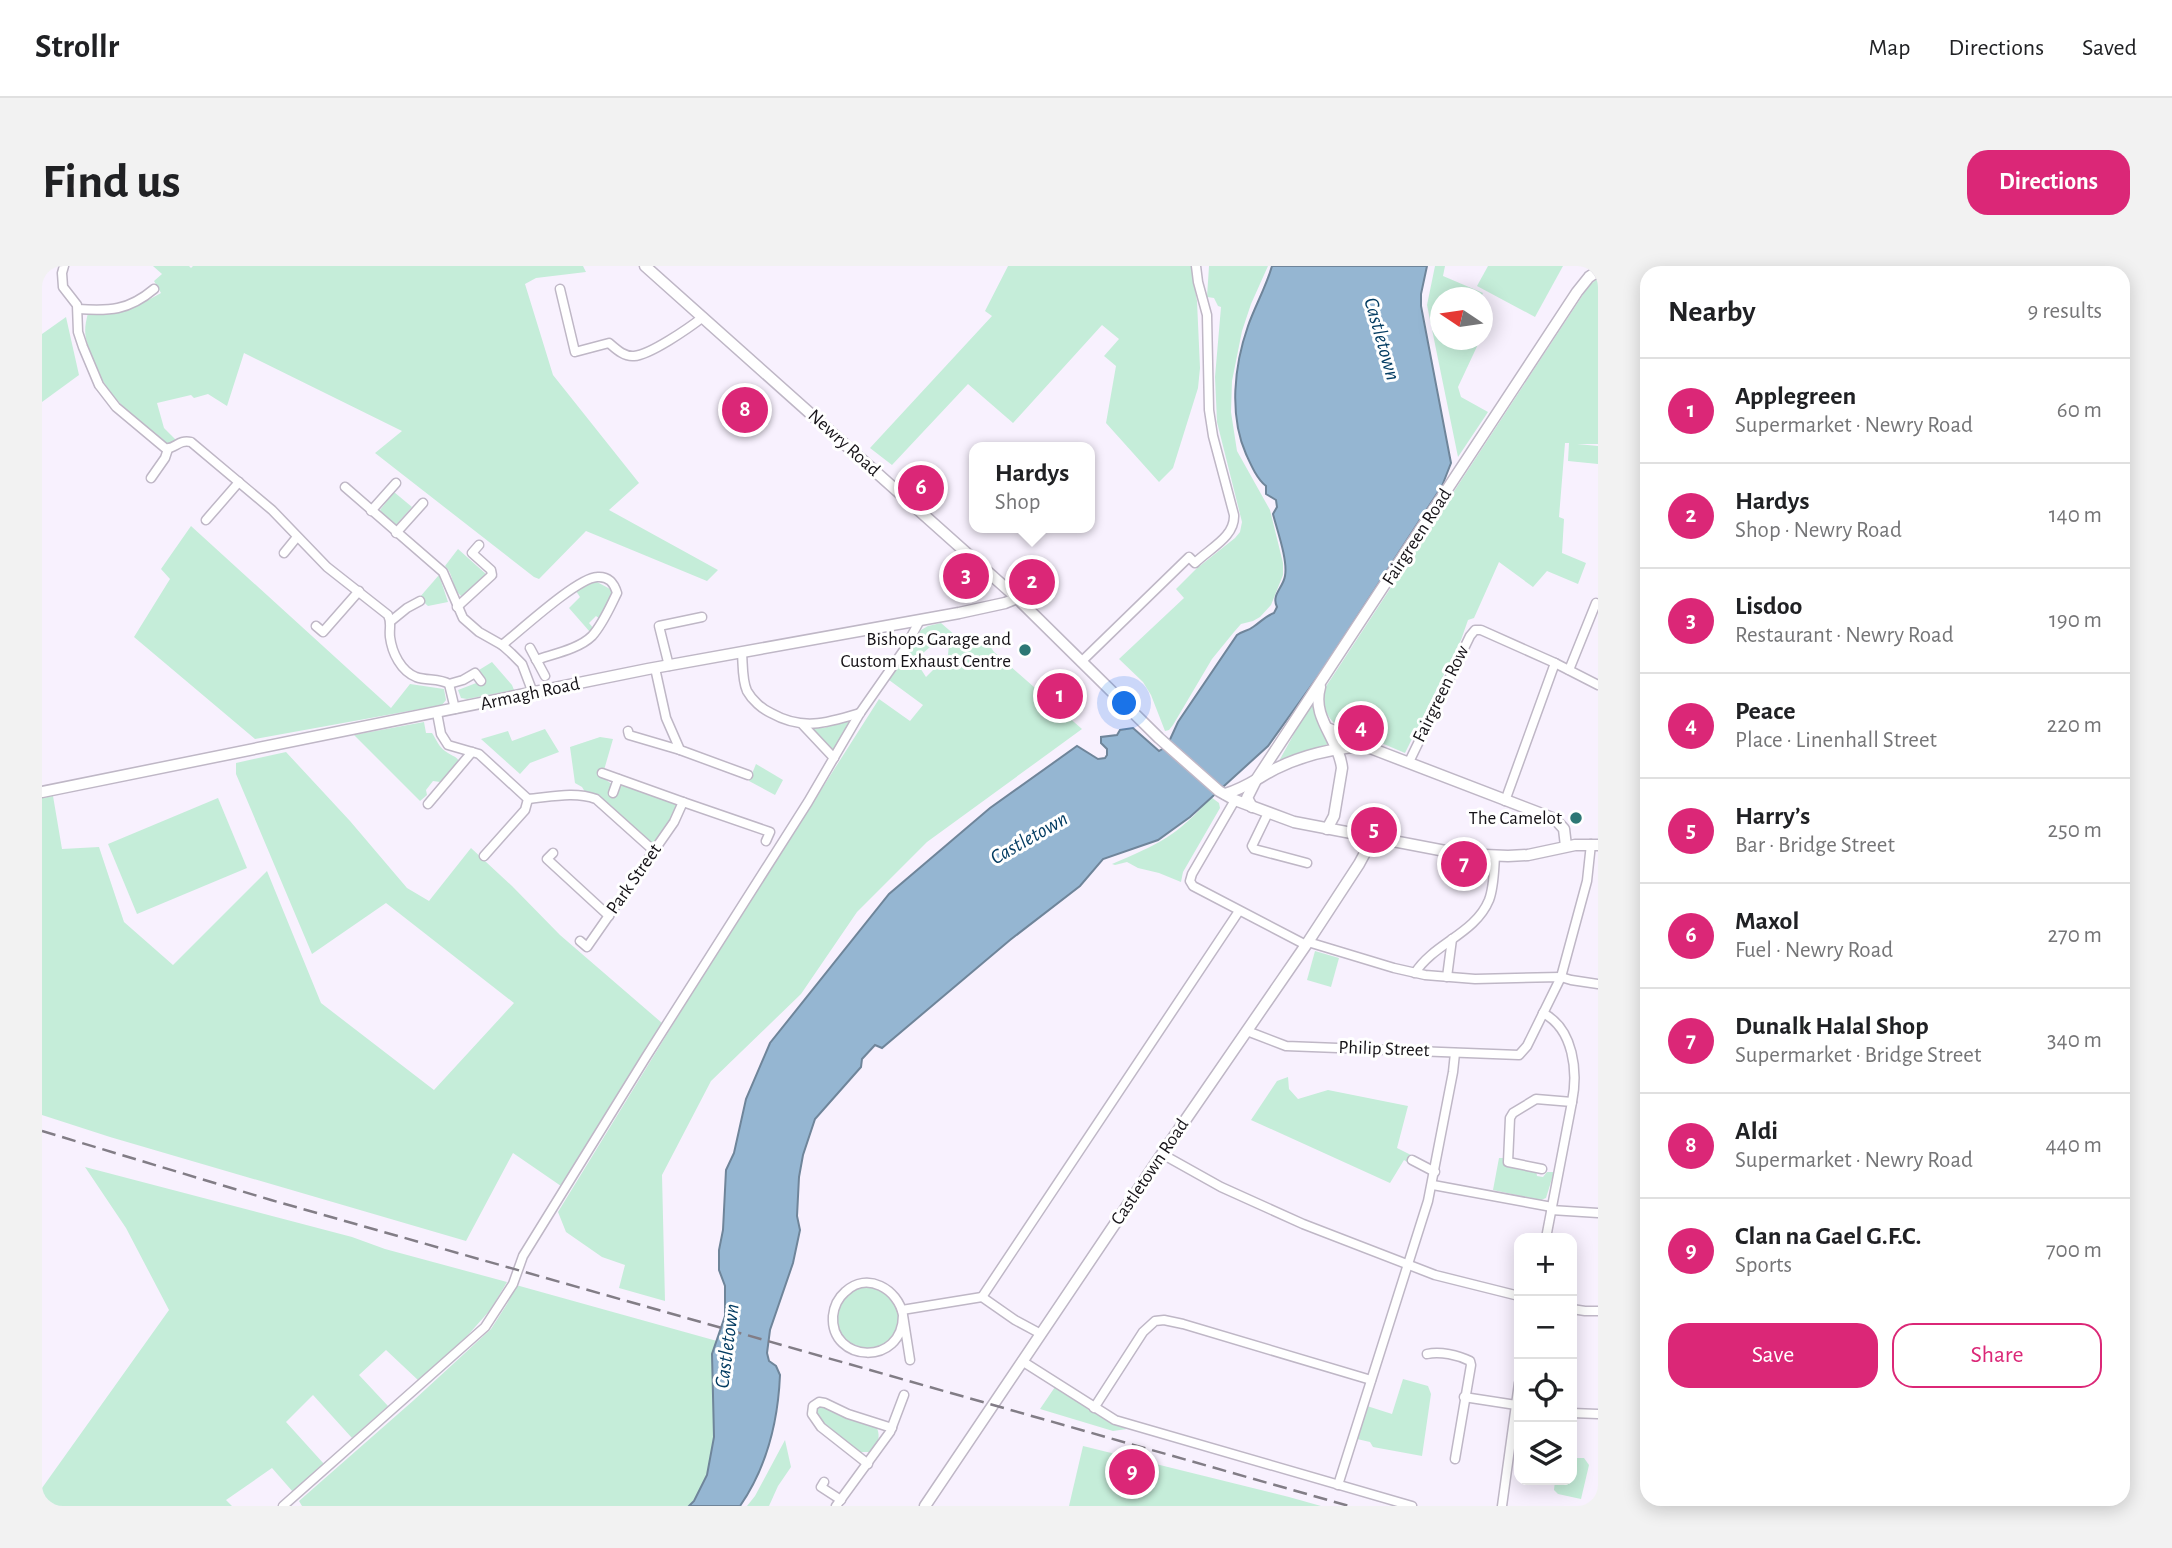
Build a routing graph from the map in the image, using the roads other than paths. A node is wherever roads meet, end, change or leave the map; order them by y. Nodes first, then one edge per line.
1 (64, 266) edge
2 (645, 266) edge
3 (1196, 266) edge
4 (1598, 271) edge
5 (154, 289) dead end
6 (560, 289) dead end
7 (78, 309) junction
8 (702, 317) junction
9 (168, 449) junction
10 (151, 478) dead end
11 (239, 482) junction
12 (396, 483) dead end
13 (345, 487) dead end
14 (423, 503) dead end
15 (372, 511) junction
16 (206, 520) dead end
17 (397, 533) junction
18 (298, 537) junction
19 (479, 545) dead end
20 (284, 553) dead end
21 (359, 591) junction
22 (1017, 598) junction
23 (420, 601) dead end
24 (1596, 603) dead end
25 (457, 607) junction
26 (702, 617) dead end
27 (920, 620) junction
28 (391, 621) junction
29 (316, 626) dead end
30 (502, 645) junction
31 (530, 648) dead end
32 (742, 653) junction
33 (536, 660) junction
34 (1081, 662) junction
35 (1555, 663) junction
36 (669, 666) junction
37 (656, 668) junction
38 (1569, 670) junction
39 (545, 676) dead end
40 (1324, 677) junction
41 (481, 681) dead end
42 (449, 684) junction
43 (1598, 685) edge
44 (533, 693) junction
45 (455, 709) junction
46 (437, 713) junction
47 (860, 713) junction
48 (802, 724) junction
49 (1327, 728) junction
50 (628, 731) dead end
51 (1365, 746) junction
52 (1336, 749) junction
53 (680, 750) junction
54 (472, 752) junction
55 (834, 758) junction
56 (747, 762) dead end
57 (1409, 762) junction
58 (602, 773) dead end
59 (618, 779) junction
60 (1256, 780) junction
61 (431, 785) dead end
62 (42, 792) edge
63 (439, 792) junction
64 (613, 793) dead end
65 (1222, 793) junction
66 (528, 799) junction
67 (1235, 800) junction
68 (1506, 801) junction
69 (683, 802) junction
70 (428, 804) dead end
71 (1252, 807) junction
72 (1268, 813) junction
73 (1327, 829) junction
74 (1373, 838) junction
75 (766, 841) dead end
76 (1594, 844) edge
77 (1566, 846) junction
78 (654, 851) junction
79 (553, 853) dead end
80 (484, 856) dead end
81 (1495, 856) junction
82 (1307, 863) dead end
83 (1239, 911) junction
84 (609, 916) junction
85 (1452, 939) junction
86 (580, 941) dead end
87 (1307, 944) junction
88 (1415, 972) junction
89 (1447, 977) junction
90 (1561, 977) junction
91 (1598, 984) edge
92 (1543, 1013) junction
93 (1247, 1031) junction
94 (1455, 1053) junction
95 (1572, 1102) junction
96 (1162, 1154) junction
97 (1412, 1160) dead end
98 (1542, 1169) dead end
99 (1435, 1172) junction
100 (1433, 1185) junction
101 (1552, 1209) junction
102 (1598, 1213) edge
103 (1547, 1233) edge
104 (1408, 1265) junction
105 (1514, 1295) edge
106 (982, 1297) junction
107 (1577, 1310) edge
108 (1598, 1311) edge
109 (903, 1312) junction
110 (1041, 1334) junction
111 (1427, 1354) dead end
112 (910, 1360) dead end
113 (1022, 1361) junction
114 (1371, 1380) junction
115 (904, 1395) dead end
116 (1464, 1397) junction
117 (1094, 1408) junction
118 (1514, 1408) edge
119 (1577, 1413) edge
120 (1598, 1414) edge
121 (1515, 1422) edge
122 (892, 1428) junction
123 (1455, 1459) dead end
124 (868, 1464) junction
125 (824, 1482) dead end
126 (1338, 1485) junction
127 (839, 1503) edge
128 (284, 1506) edge
129 (925, 1506) edge
130 (1412, 1506) edge
131 (1502, 1506) edge

1 - 7 street
2 - 8 main road, Newry Road
3 - 34 street
4 - 40 main road, Fairgreen Road
5 - 7 street
6 - 8 street
7 - 9 street
8 - 22 main road, Newry Road
9 - 10 street
9 - 11 street
11 - 16 street
11 - 18 street
12 - 15 street
13 - 15 street
14 - 17 street
15 - 17 street
17 - 25 street
18 - 20 street
18 - 21 street
19 - 25 street
21 - 28 street
21 - 29 street
22 - 27 main road, Armagh Road
22 - 34 main road, Newry Road
23 - 28 street
24 - 38 street
25 - 30 street
26 - 36 street
27 - 32 main road, Armagh Road
27 - 47 street
28 - 42 street
30 - 33 street
30 - 44 street
31 - 33 street
32 - 36 main road, Armagh Road
32 - 48 street
33 - 39 street
34 - 65 main road, Newry Road
35 - 38 street
35 - 57 street, Fairgreen Row
35 - 68 street
36 - 37 main road, Armagh Road
37 - 44 main road, Armagh Road
37 - 53 street
38 - 43 street
40 - 49 main road
40 - 60 main road, Fairgreen Road
41 - 42 street
42 - 45 street
44 - 45 main road, Armagh Road
45 - 46 main road, Armagh Road
46 - 54 street
46 - 62 main road, Armagh Road
47 - 48 street
47 - 55 street
48 - 55 street
49 - 51 main road
49 - 52 main road
50 - 53 street
51 - 52 main road
51 - 57 main road
52 - 60 main road
52 - 73 main road
53 - 56 street
54 - 63 street
54 - 66 street
55 - 128 street
57 - 68 main road
58 - 59 street
59 - 64 street
59 - 69 street
60 - 65 main road
60 - 71 main road, Fairgreen Road
61 - 63 street
63 - 70 street
65 - 67 main road, Newry Road
66 - 78 street
66 - 80 street
67 - 71 main road, Newry Road
67 - 83 street
68 - 77 main road
69 - 75 street
69 - 78 street, Park Street
71 - 72 main road, Newry Road
72 - 73 main road, Newry Road
72 - 82 street
73 - 74 main road, Newry Road
74 - 81 main road, Newry Road
74 - 87 main road, Castletown Road
76 - 77 main road, Newry Road
76 - 90 street
77 - 81 main road, Newry Road
78 - 84 street, Park Street
79 - 84 street
81 - 85 street
83 - 87 street
83 - 106 street
84 - 86 street, Park Street
85 - 88 street
85 - 89 street
87 - 88 street
87 - 93 main road, Castletown Road
88 - 89 street
89 - 90 street
90 - 91 street
90 - 92 street
92 - 94 street, Philip Street
92 - 95 street
93 - 94 street, Philip Street
93 - 96 main road, Castletown Road
94 - 99 street
95 - 98 street
95 - 101 street
96 - 104 street
96 - 110 main road, Castletown Road
97 - 99 street
99 - 100 street
100 - 101 street
100 - 104 street
101 - 102 street
101 - 103 street
104 - 105 street
104 - 114 street
106 - 109 street
106 - 110 street
107 - 108 street
109 - 109 street
109 - 112 street
110 - 113 main road, Castletown Road
111 - 116 street
113 - 117 street
113 - 129 main road, Castletown Road
114 - 117 street
114 - 126 street
115 - 122 street
116 - 118 street
116 - 123 street
117 - 126 street
119 - 120 street
121 - 131 street
122 - 124 street
122 - 124 street
124 - 127 street
125 - 127 street
126 - 130 street

